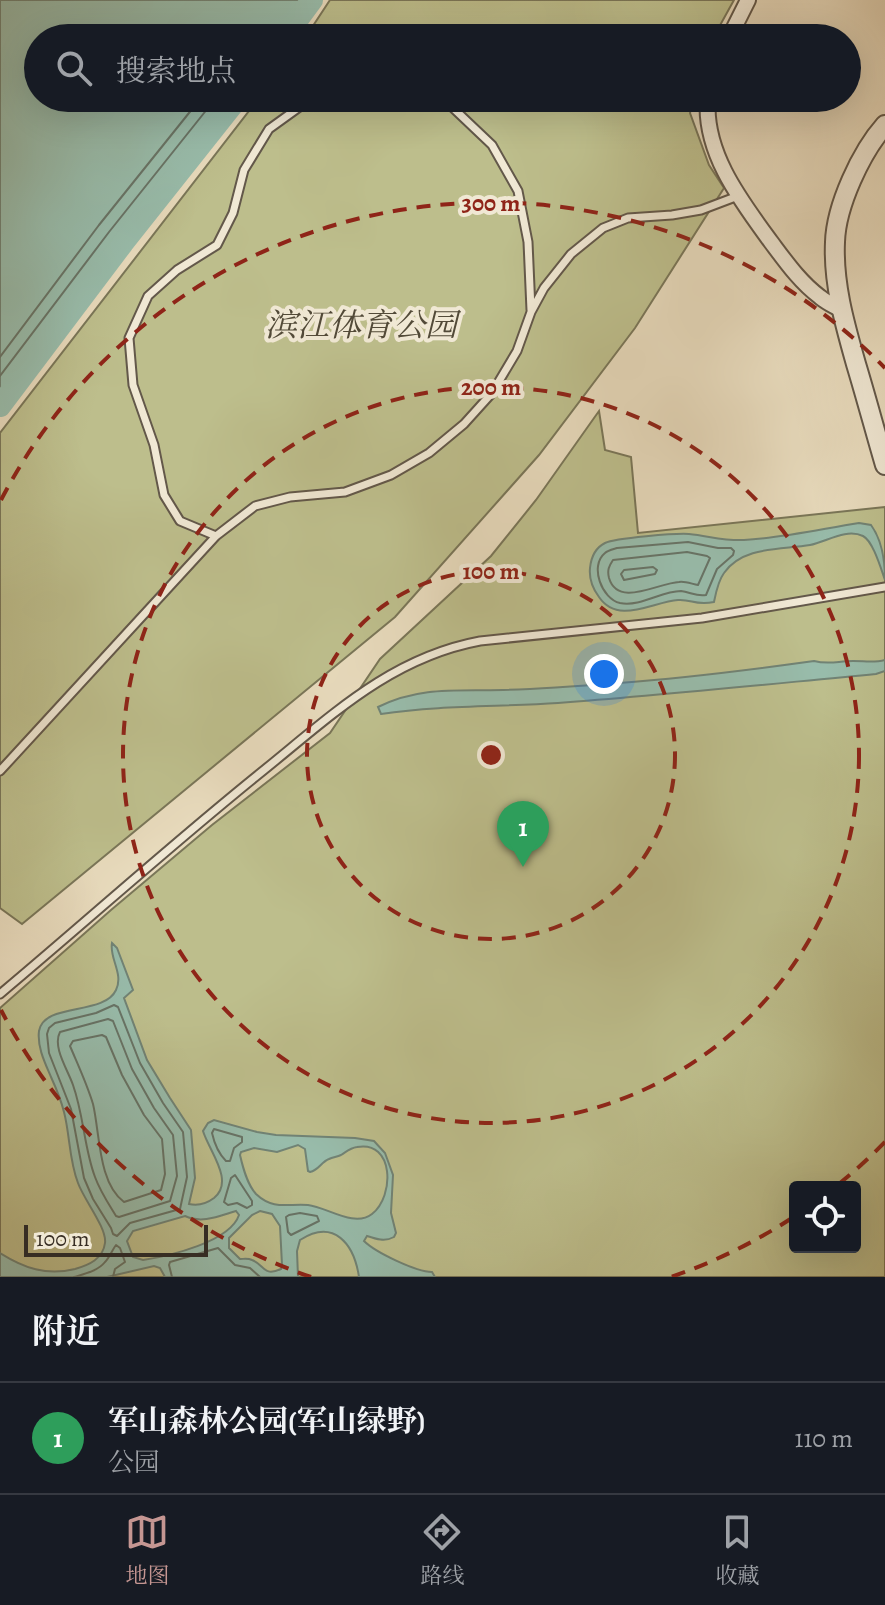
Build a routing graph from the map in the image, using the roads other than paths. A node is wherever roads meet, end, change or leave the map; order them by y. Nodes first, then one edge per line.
1 (748, 0) edge
2 (736, 24) edge
3 (293, 112) edge
4 (457, 112) edge
5 (706, 112) edge
6 (885, 125) edge
7 (738, 196) junction
8 (841, 310) junction
9 (531, 312) junction
10 (885, 465) edge
11 (216, 536) junction
12 (885, 587) edge
13 (0, 771) edge
14 (0, 994) edge

1 - 2 street
3 - 11 lane
4 - 9 lane
5 - 7 street
6 - 8 street
7 - 8 street
7 - 9 lane
8 - 10 street
9 - 11 lane
11 - 13 lane
12 - 14 lane

